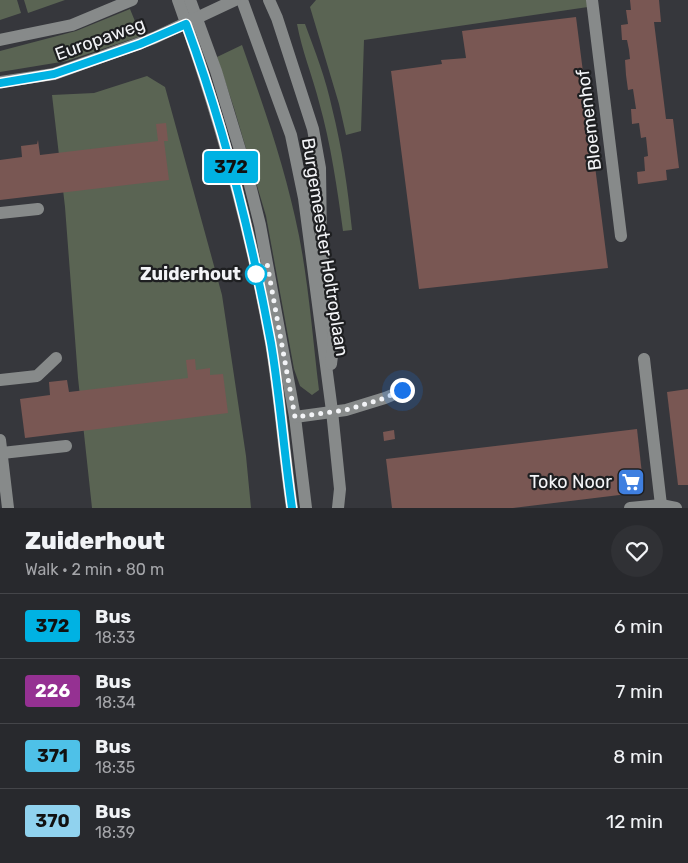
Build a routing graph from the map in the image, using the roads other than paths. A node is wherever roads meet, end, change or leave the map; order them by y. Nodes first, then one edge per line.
1 (132, 0) edge
2 (178, 0) edge
3 (190, 0) edge
4 (235, 0) edge
5 (242, 0) edge
6 (269, 0) edge
7 (592, 0) edge
8 (192, 21) junction
9 (0, 40) edge
10 (0, 82) edge
11 (38, 209) dead end
12 (0, 213) edge
13 (620, 236) dead end
14 (56, 358) dead end
15 (644, 359) dead end
16 (0, 380) edge
17 (329, 387) junction
18 (402, 390) dead end
19 (332, 411) junction
20 (295, 417) junction
21 (0, 440) edge
22 (66, 446) dead end
23 (2, 453) junction
24 (660, 506) junction
25 (8, 508) edge
26 (292, 508) edge
27 (306, 508) edge
28 (338, 508) edge
29 (630, 508) edge
30 (676, 508) edge

1 - 9 street, Europaweg
2 - 8 street
3 - 8 street
4 - 8 street, Europaweg
5 - 17 street, Burgemeester Holtroplaan
6 - 17 street, Burgemeester Holtroplaan
7 - 13 street, Bloemenhof
8 - 10 street, Europaweg
8 - 20 street
8 - 26 street
11 - 12 street
14 - 16 street
15 - 24 street
17 - 19 street, Burgemeester Holtroplaan
18 - 19 street
19 - 20 street
19 - 28 street, Burgemeester Holtroplaan
20 - 27 street
21 - 23 street
22 - 23 street
23 - 25 street
24 - 29 street
24 - 30 street

